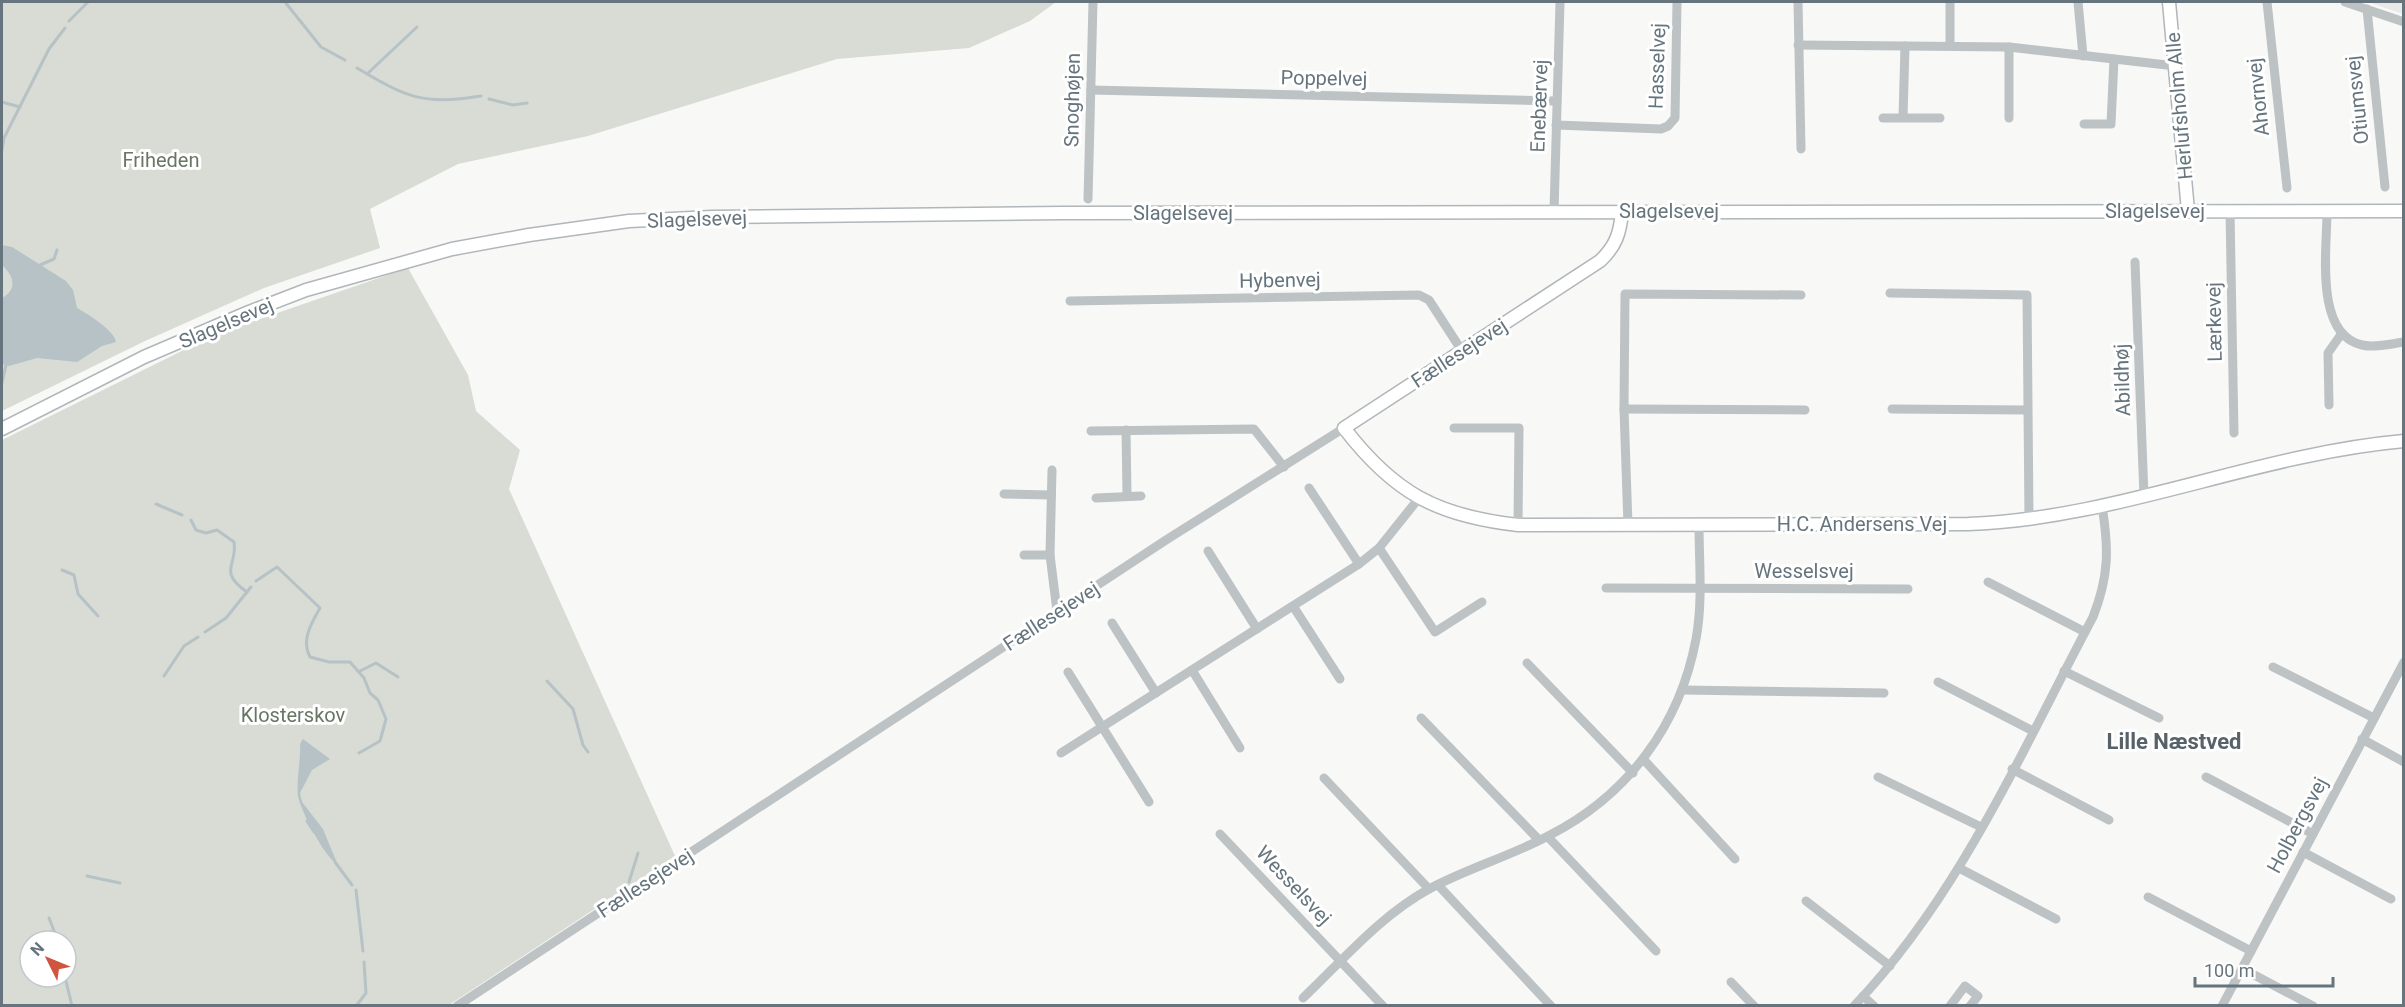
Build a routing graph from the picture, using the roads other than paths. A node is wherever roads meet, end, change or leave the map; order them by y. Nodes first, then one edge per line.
1 (1093, 2) edge
2 (1560, 2) edge
3 (1677, 2) edge
4 (1798, 2) edge
5 (1950, 2) edge
6 (2078, 2) edge
7 (2169, 2) edge
8 (2267, 2) edge
9 (2345, 2) edge
10 (2367, 9) junction
11 (2403, 22) edge
12 (1798, 45) junction
13 (1950, 45) junction
14 (1905, 46) junction
15 (2009, 47) junction
16 (2082, 56) junction
17 (2114, 59) junction
18 (2176, 62) junction
19 (1091, 90) junction
20 (1557, 101) junction
21 (1903, 117) junction
22 (1883, 118) dead end
23 (1940, 118) dead end
24 (2009, 118) dead end
25 (2084, 124) dead end
26 (1556, 125) junction
27 (1801, 149) dead end
28 (2385, 187) dead end
29 (2287, 188) dead end
30 (1088, 199) dead end
31 (1554, 211) junction
32 (2188, 211) junction
33 (2403, 211) edge
34 (1622, 212) junction
35 (2230, 212) junction
36 (2327, 212) junction
37 (2135, 262) dead end
38 (1890, 293) dead end
39 (1801, 295) dead end
40 (1070, 301) dead end
41 (2342, 333) junction
42 (2403, 342) edge
43 (1462, 351) junction
44 (2329, 405) dead end
45 (1624, 409) junction
46 (1892, 409) dead end
47 (1805, 410) dead end
48 (2027, 410) junction
49 (1344, 428) junction
50 (1454, 428) dead end
51 (2, 429) edge
52 (1126, 430) junction
53 (1091, 431) dead end
54 (2234, 433) dead end
55 (2403, 441) edge
56 (1284, 467) junction
57 (1052, 470) dead end
58 (1309, 488) dead end
59 (1005, 494) dead end
60 (1051, 495) junction
61 (1127, 496) junction
62 (1141, 496) dead end
63 (2144, 496) junction
64 (1096, 498) dead end
65 (1419, 498) junction
66 (2102, 506) junction
67 (2029, 519) junction
68 (1518, 525) junction
69 (1628, 525) junction
70 (1699, 525) junction
71 (1379, 548) junction
72 (1208, 551) dead end
73 (1024, 555) dead end
74 (1050, 555) junction
75 (1359, 564) junction
76 (1988, 582) dead end
77 (1606, 588) dead end
78 (1699, 589) junction
79 (1908, 589) dead end
80 (1482, 603) dead end
81 (1293, 606) junction
82 (1057, 611) junction
83 (1112, 623) dead end
84 (1257, 629) junction
85 (2085, 632) junction
86 (2403, 662) edge
87 (1527, 663) dead end
88 (2273, 667) dead end
89 (1192, 670) junction
90 (2064, 671) junction
91 (1068, 672) dead end
92 (1340, 679) dead end
93 (1938, 682) dead end
94 (1682, 690) junction
95 (1156, 693) junction
96 (1884, 693) dead end
97 (2374, 717) junction
98 (1421, 718) dead end
99 (2159, 718) dead end
100 (1102, 727) junction
101 (2033, 730) junction
102 (2362, 740) junction
103 (1240, 748) dead end
104 (1061, 753) dead end
105 (1644, 760) junction
106 (2403, 762) edge
107 (2012, 769) junction
108 (1633, 773) junction
109 (1878, 777) dead end
110 (2206, 777) dead end
111 (1324, 778) dead end
112 (1149, 802) dead end
113 (2109, 820) dead end
114 (1981, 827) junction
115 (1220, 834) dead end
116 (2313, 834) junction
117 (1544, 838) junction
118 (2303, 852) junction
119 (1735, 859) dead end
120 (1959, 868) junction
121 (1434, 887) junction
122 (2148, 897) dead end
123 (2391, 899) dead end
124 (1806, 901) dead end
125 (2056, 919) dead end
126 (1656, 951) dead end
127 (2251, 951) junction
128 (1341, 961) junction
129 (1890, 966) junction
130 (2243, 969) junction
131 (1731, 982) dead end
132 (1863, 996) junction
133 (1303, 998) dead end
134 (457, 1005) edge
135 (1383, 1005) edge
136 (1551, 1005) edge
137 (1754, 1005) edge
138 (1854, 1005) edge
139 (1874, 1005) edge
140 (1950, 1005) edge
141 (1970, 1005) edge
142 (2223, 1005) edge
143 (2313, 1005) edge

1 - 19 street, Snoghøjen
2 - 20 street, Enebærvej
3 - 26 street, Hasselvej
4 - 12 street
5 - 13 street
6 - 16 street
7 - 18 street, Herlufsholm Alle
8 - 29 street, Ahornvej
9 - 10 street
10 - 11 street
10 - 28 street, Otiumsvej
12 - 14 street
12 - 27 street
13 - 14 street
13 - 15 street
14 - 21 street
15 - 16 street
15 - 24 street
16 - 17 street
17 - 18 street
17 - 25 street
18 - 32 street, Herlufsholm Alle
19 - 20 street, Poppelvej
19 - 30 street, Snoghøjen
20 - 26 street, Enebærvej
21 - 22 street
21 - 23 street
26 - 31 street, Enebærvej
31 - 34 street, Slagelsevej
31 - 51 street, Slagelsevej
32 - 34 street, Slagelsevej
32 - 35 street, Slagelsevej
33 - 36 street, Slagelsevej
34 - 43 street, Fællesejevej
35 - 36 street, Slagelsevej
35 - 54 street, Lærkevej
36 - 41 street
37 - 63 street, Abildhøj
38 - 48 street
39 - 45 street
40 - 43 street, Hybenvej
41 - 42 street
41 - 44 street
43 - 49 street, Fællesejevej
45 - 47 street
45 - 69 street
46 - 48 street
48 - 67 street
49 - 56 street, Fællesejevej
49 - 65 street, H.C. Andersens Vej
50 - 68 street
52 - 53 street
52 - 56 street
52 - 61 street
55 - 63 street, H.C. Andersens Vej
56 - 82 street, Fællesejevej
57 - 60 street
58 - 75 street
59 - 60 street
60 - 74 street
61 - 62 street
61 - 64 street
63 - 66 street, H.C. Andersens Vej
65 - 68 street, H.C. Andersens Vej
65 - 71 street
66 - 67 street, H.C. Andersens Vej
66 - 85 street
67 - 70 street, H.C. Andersens Vej
68 - 69 street, H.C. Andersens Vej
69 - 70 street, H.C. Andersens Vej
70 - 78 street
71 - 75 street
71 - 80 street
72 - 84 street
73 - 74 street
74 - 82 street
75 - 81 street
76 - 85 street
77 - 78 street, Wesselsvej
78 - 79 street, Wesselsvej
78 - 94 street
81 - 84 street
81 - 92 street
82 - 134 street, Fællesejevej
83 - 95 street
84 - 89 street
85 - 90 street
86 - 97 street, Holbergsvej
87 - 108 street
88 - 97 street
89 - 95 street
89 - 103 street
90 - 99 street
90 - 101 street
91 - 100 street
93 - 101 street
94 - 96 street
94 - 105 street
95 - 100 street
97 - 102 street, Holbergsvej
98 - 117 street
100 - 104 street
100 - 112 street
101 - 107 street
102 - 106 street
102 - 116 street, Holbergsvej
105 - 108 street
105 - 119 street
107 - 113 street
107 - 114 street
108 - 117 street
109 - 114 street
110 - 116 street
111 - 121 street
114 - 120 street
115 - 128 street, Wesselsvej
116 - 118 street, Holbergsvej
117 - 121 street
117 - 126 street
118 - 123 street
118 - 127 street, Holbergsvej
120 - 125 street
120 - 129 street
121 - 128 street
121 - 136 street
122 - 127 street
124 - 129 street
127 - 130 street, Holbergsvej
128 - 133 street
128 - 135 street, Wesselsvej
129 - 132 street
130 - 142 street, Holbergsvej
130 - 143 street
131 - 137 street
132 - 138 street
132 - 139 street
140 - 141 street

